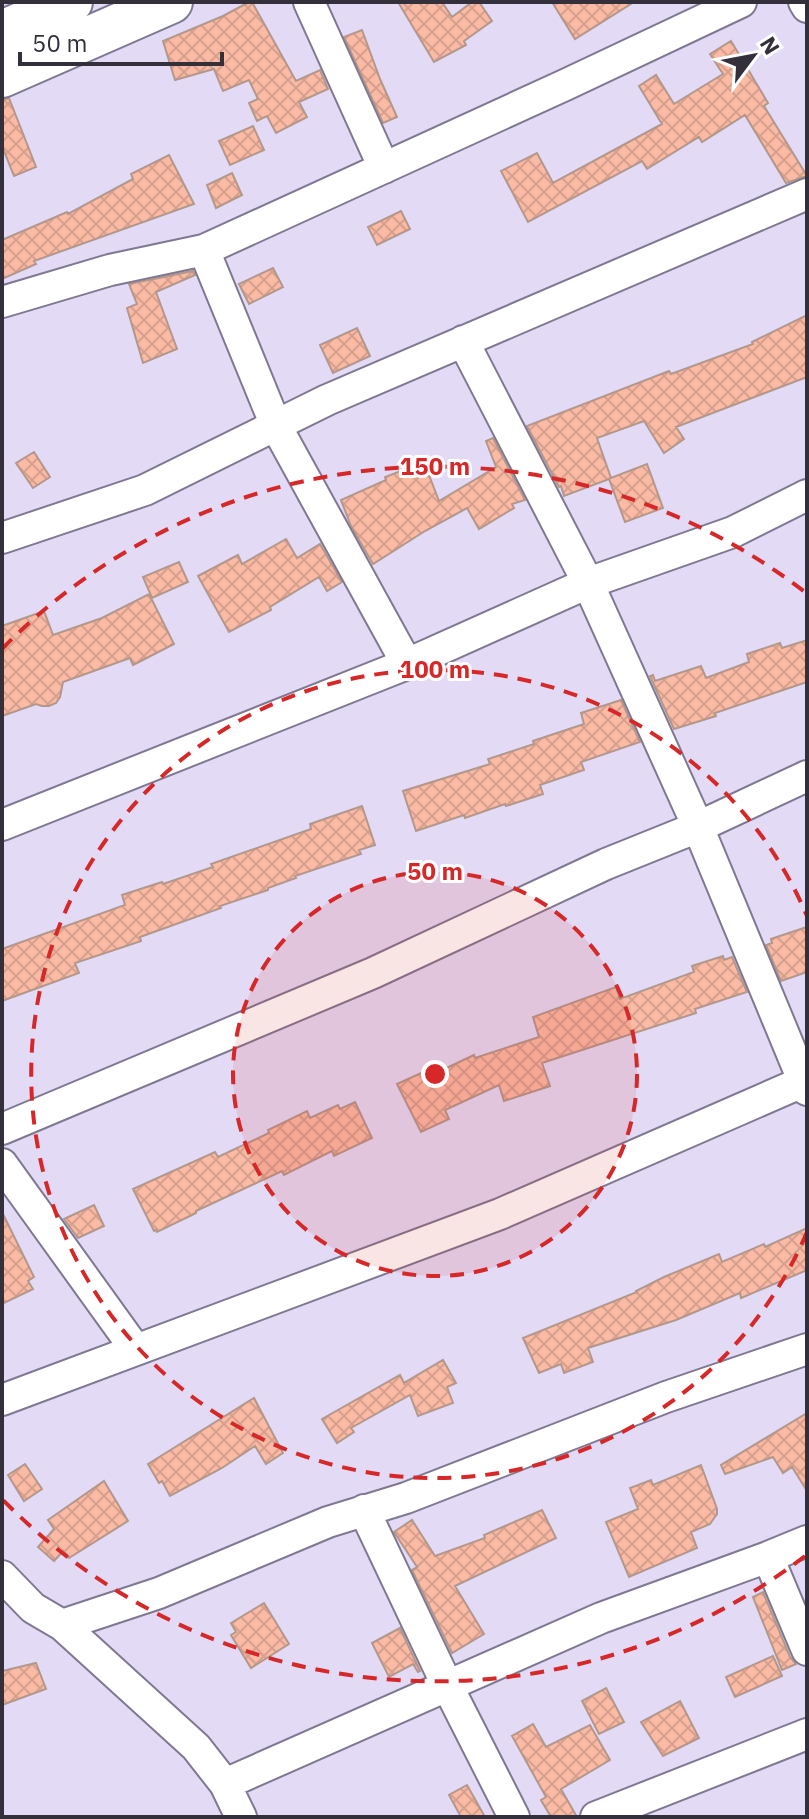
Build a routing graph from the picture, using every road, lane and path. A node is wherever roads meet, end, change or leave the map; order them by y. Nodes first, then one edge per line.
1 (71, 2) edge
2 (171, 2) edge
3 (309, 2) edge
4 (741, 2) edge
5 (2, 32) edge
6 (2, 76) edge
7 (384, 168) junction
8 (807, 194) edge
9 (204, 250) junction
10 (2, 302) edge
11 (463, 341) junction
12 (276, 426) junction
13 (807, 495) edge
14 (2, 538) edge
15 (588, 583) junction
16 (407, 664) junction
17 (807, 776) edge
18 (2, 825) edge
19 (698, 827) junction
20 (806, 1084) edge
21 (2, 1129) edge
22 (2, 1164) edge
23 (807, 1349) edge
24 (136, 1350) junction
25 (2, 1400) edge
26 (364, 1510) junction
27 (807, 1541) edge
28 (768, 1557) junction
29 (2, 1576) edge
30 (62, 1625) junction
31 (807, 1650) edge
32 (447, 1685) junction
33 (807, 1734) edge
34 (225, 1784) junction
35 (241, 1817) edge
36 (514, 1817) edge
37 (596, 1817) edge

1 - 5 main road
2 - 6 main road
3 - 7 street
4 - 7 street
7 - 9 street
8 - 11 street
9 - 10 street
9 - 12 street
11 - 12 street
11 - 15 street
12 - 14 street
12 - 16 street
13 - 15 street
15 - 16 street
15 - 19 street
16 - 18 street
17 - 19 street
19 - 20 street
19 - 21 street
20 - 24 street
22 - 24 street
23 - 26 street
24 - 25 street
26 - 30 street
26 - 32 street
27 - 28 street
28 - 31 street
28 - 32 street
29 - 30 street
30 - 34 street
32 - 34 street
32 - 36 street
33 - 37 street
34 - 35 street

